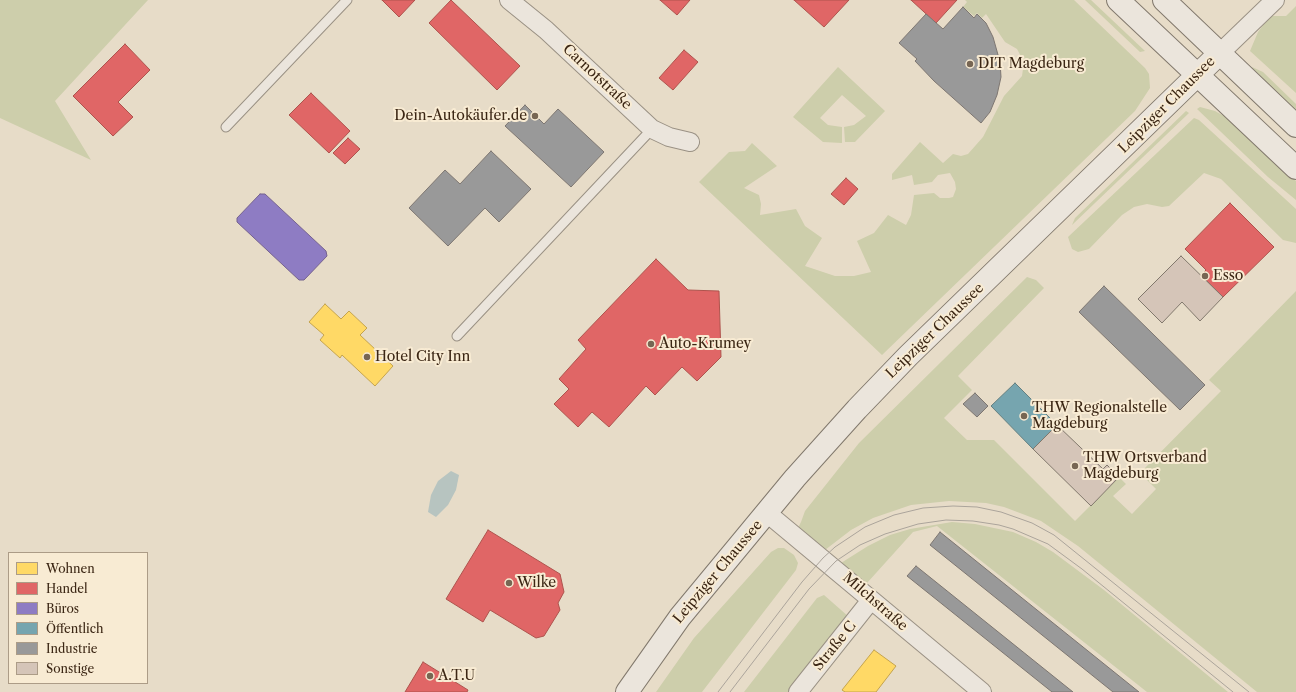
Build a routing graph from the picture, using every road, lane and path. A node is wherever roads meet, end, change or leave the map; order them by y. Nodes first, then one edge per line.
1 (346, 0) edge
2 (509, 0) edge
3 (1118, 0) edge
4 (1164, 0) edge
5 (1275, 0) edge
6 (1219, 54) junction
7 (1198, 76) junction
8 (1296, 126) edge
9 (226, 127) dead end
10 (652, 129) junction
11 (690, 142) dead end
12 (1296, 168) edge
13 (457, 336) dead end
14 (767, 513) junction
15 (871, 600) junction
16 (627, 692) edge
17 (798, 692) edge
18 (982, 692) edge

1 - 9 lane
2 - 10 street, Carnotstraße
3 - 7 main road
4 - 6 main road
5 - 6 street, Leipziger Chaussee
6 - 7 main road, Leipziger Chaussee
6 - 8 main road
7 - 12 main road
7 - 14 main road, Leipziger Chaussee
10 - 11 street, Carnotstraße
10 - 13 lane
14 - 15 street, Milchstraße
14 - 16 main road, Leipziger Chaussee
15 - 17 street, Straße C
15 - 18 street, Milchstraße

